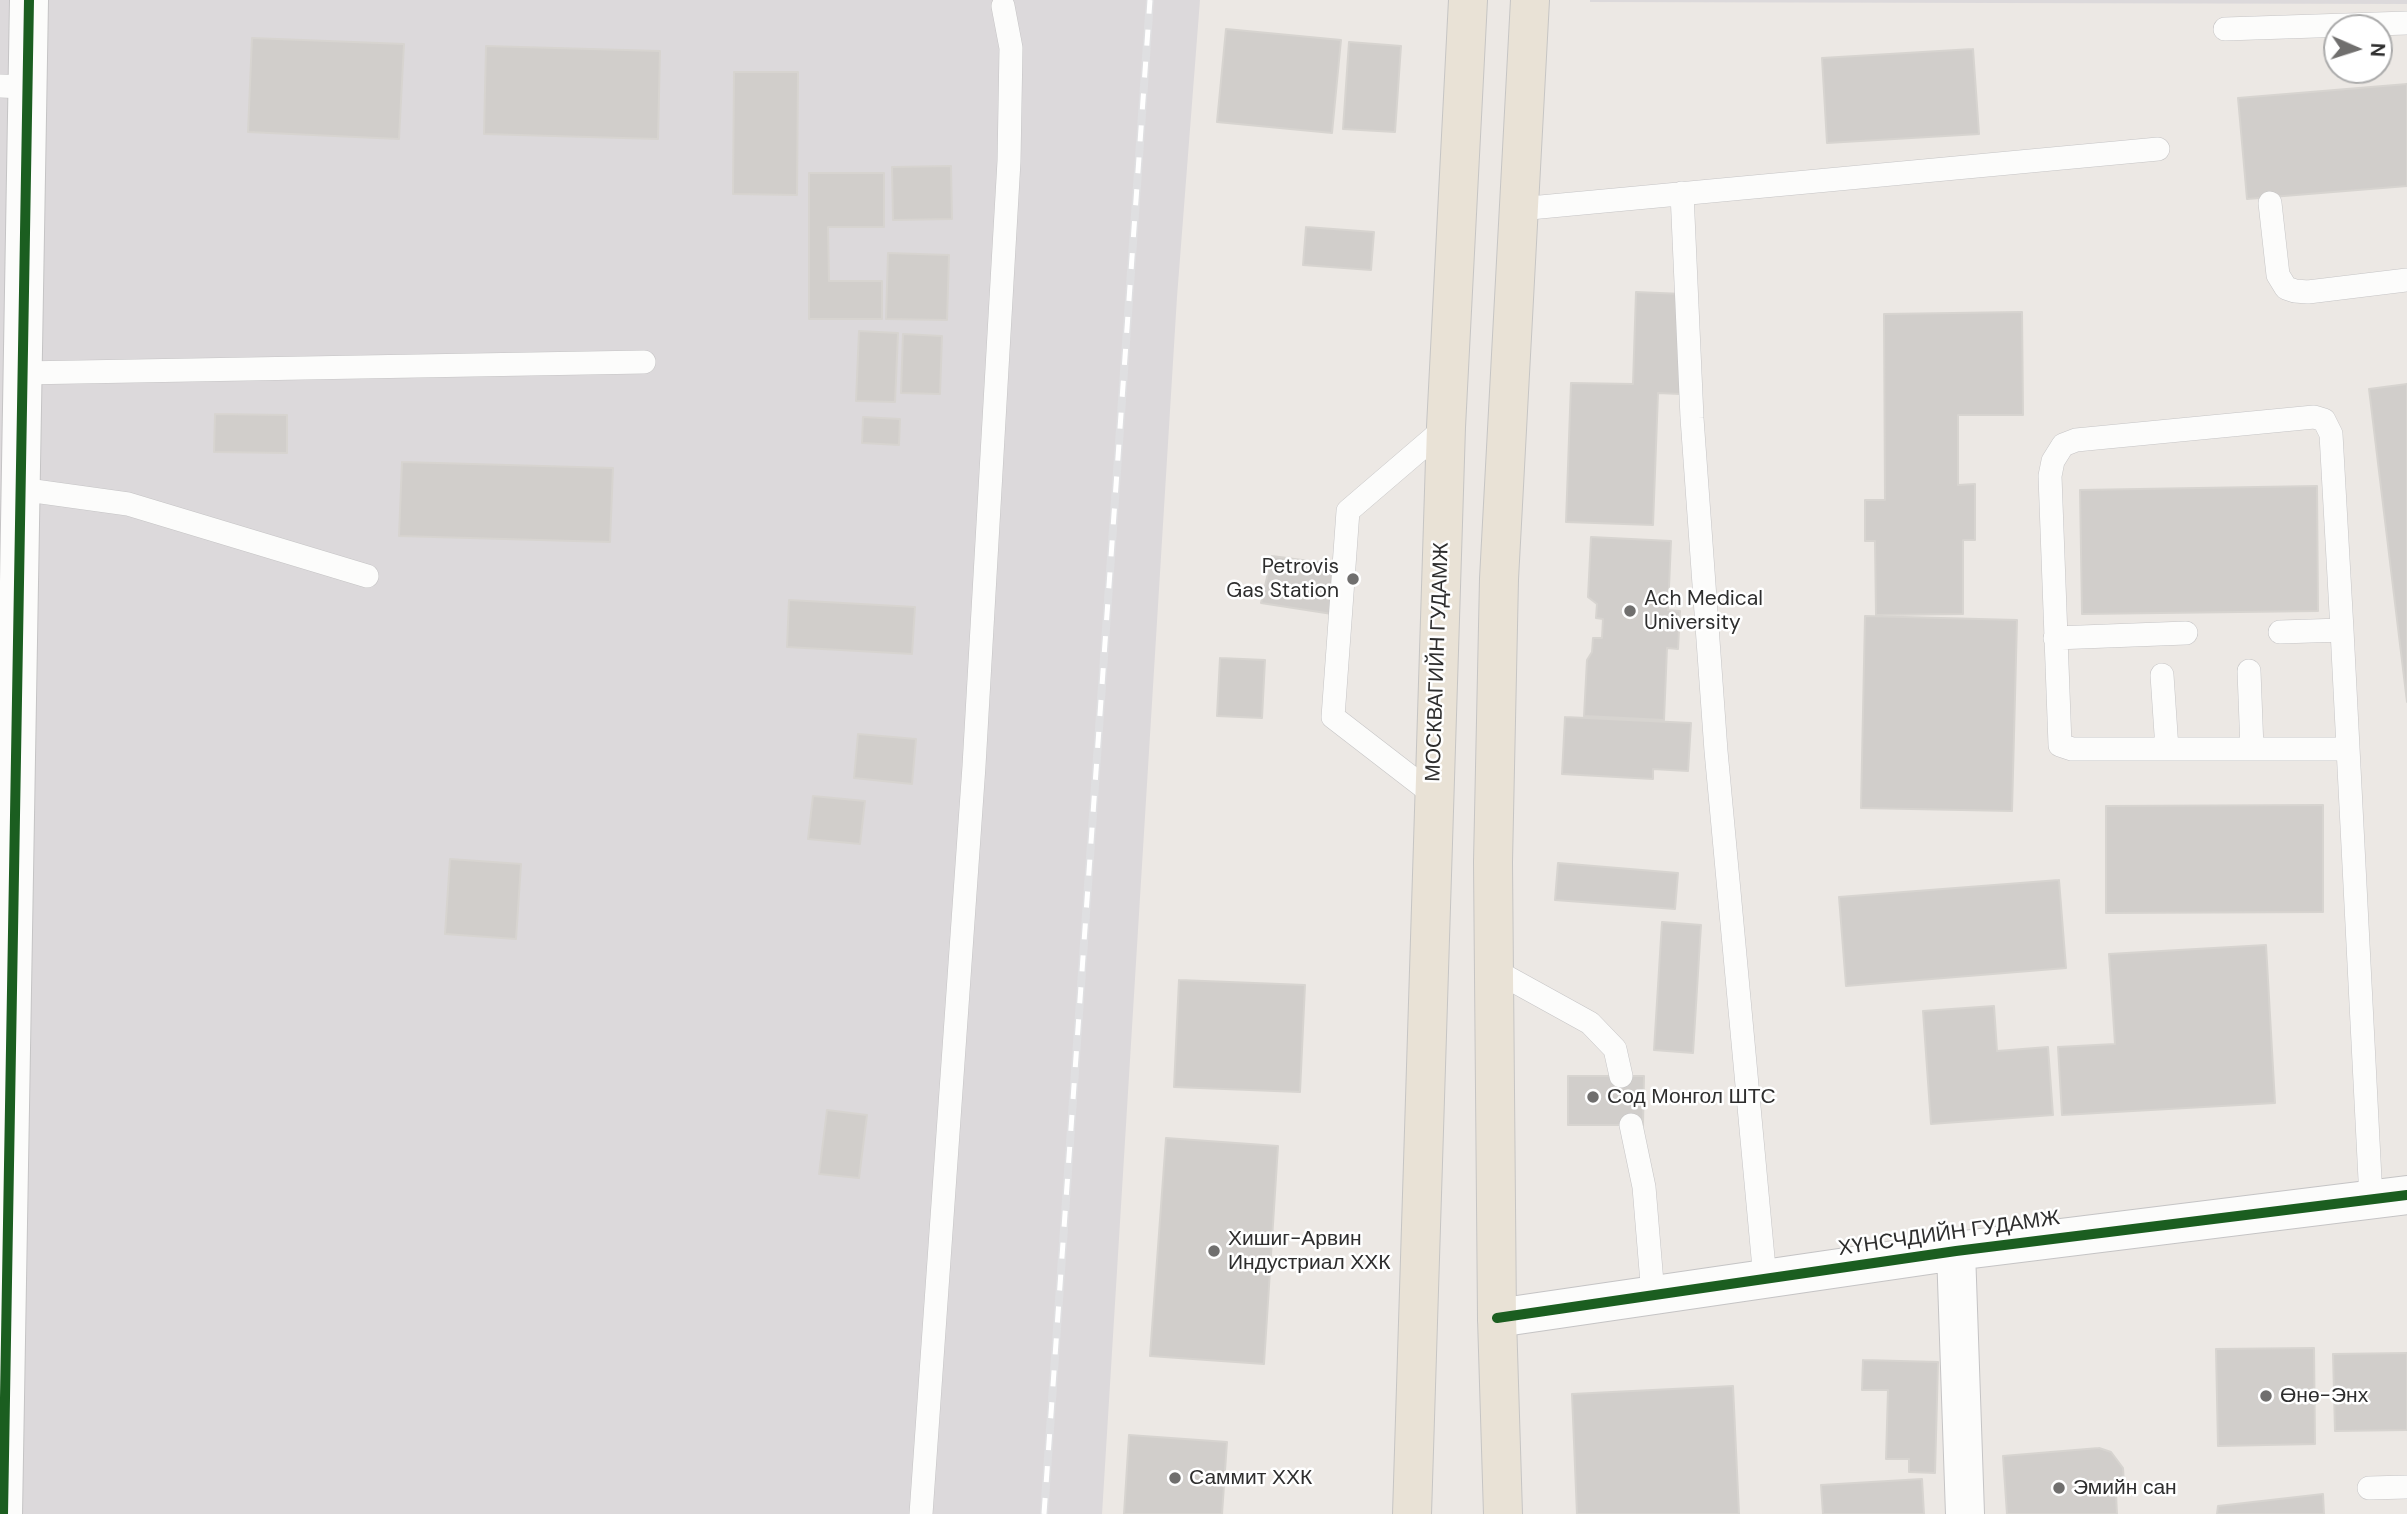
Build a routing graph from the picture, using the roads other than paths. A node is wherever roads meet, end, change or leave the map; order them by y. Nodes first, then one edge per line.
1 (29, 0) edge
2 (1468, 0) edge
3 (1530, 0) edge
4 (1003, 6) dead end
5 (2407, 23) edge
6 (2225, 29) dead end
7 (13, 86) edge
8 (2158, 149) dead end
9 (13, 176) edge
10 (1682, 193) junction
11 (2270, 203) dead end
12 (1519, 209) junction
13 (2407, 280) edge
14 (11, 306) edge
15 (643, 362) dead end
16 (22, 373) junction
17 (1446, 427) junction
18 (20, 489) junction
19 (367, 576) dead end
20 (2342, 630) junction
21 (2280, 632) dead end
22 (2186, 633) dead end
23 (2055, 638) junction
24 (2249, 671) dead end
25 (2162, 675) dead end
26 (2167, 749) junction
27 (2252, 749) junction
28 (2348, 749) junction
29 (1434, 795) junction
30 (1494, 970) junction
31 (1621, 1076) dead end
32 (1631, 1125) dead end
33 (2389, 1197) edge
34 (1956, 1251) junction
35 (1765, 1279) junction
36 (1653, 1295) junction
37 (1497, 1318) junction
38 (2407, 1487) edge
39 (2369, 1488) dead end
40 (3, 1514) edge
41 (921, 1514) edge
42 (1412, 1514) edge
43 (1503, 1514) edge
44 (1965, 1514) edge

1 - 7 street
2 - 17 highway, МОСКВАГИЙН ГУДАМЖ
3 - 12 highway
4 - 41 lane
5 - 6 lane
7 - 9 street
8 - 10 lane
9 - 14 street
10 - 12 lane
10 - 35 lane
11 - 13 lane
12 - 30 highway
14 - 16 street
15 - 16 lane
16 - 18 street
17 - 29 highway, МОСКВАГИЙН ГУДАМЖ
17 - 29 lane
18 - 19 lane
18 - 40 street
20 - 21 lane
20 - 23 lane
20 - 28 lane
22 - 23 lane
23 - 26 lane
24 - 27 lane
25 - 26 lane
26 - 27 lane
27 - 28 lane
28 - 33 lane
29 - 42 highway, МОСКВАГИЙН ГУДАМЖ
30 - 31 lane
30 - 37 highway
32 - 36 lane
33 - 34 street, ХҮНСЧДИЙН ГУДАМЖ
34 - 35 street, ХҮНСЧДИЙН ГУДАМЖ
34 - 44 street
35 - 36 street, ХҮНСЧДИЙН ГУДАМЖ
36 - 37 street, ХҮНСЧДИЙН ГУДАМЖ
37 - 43 highway
38 - 39 lane

